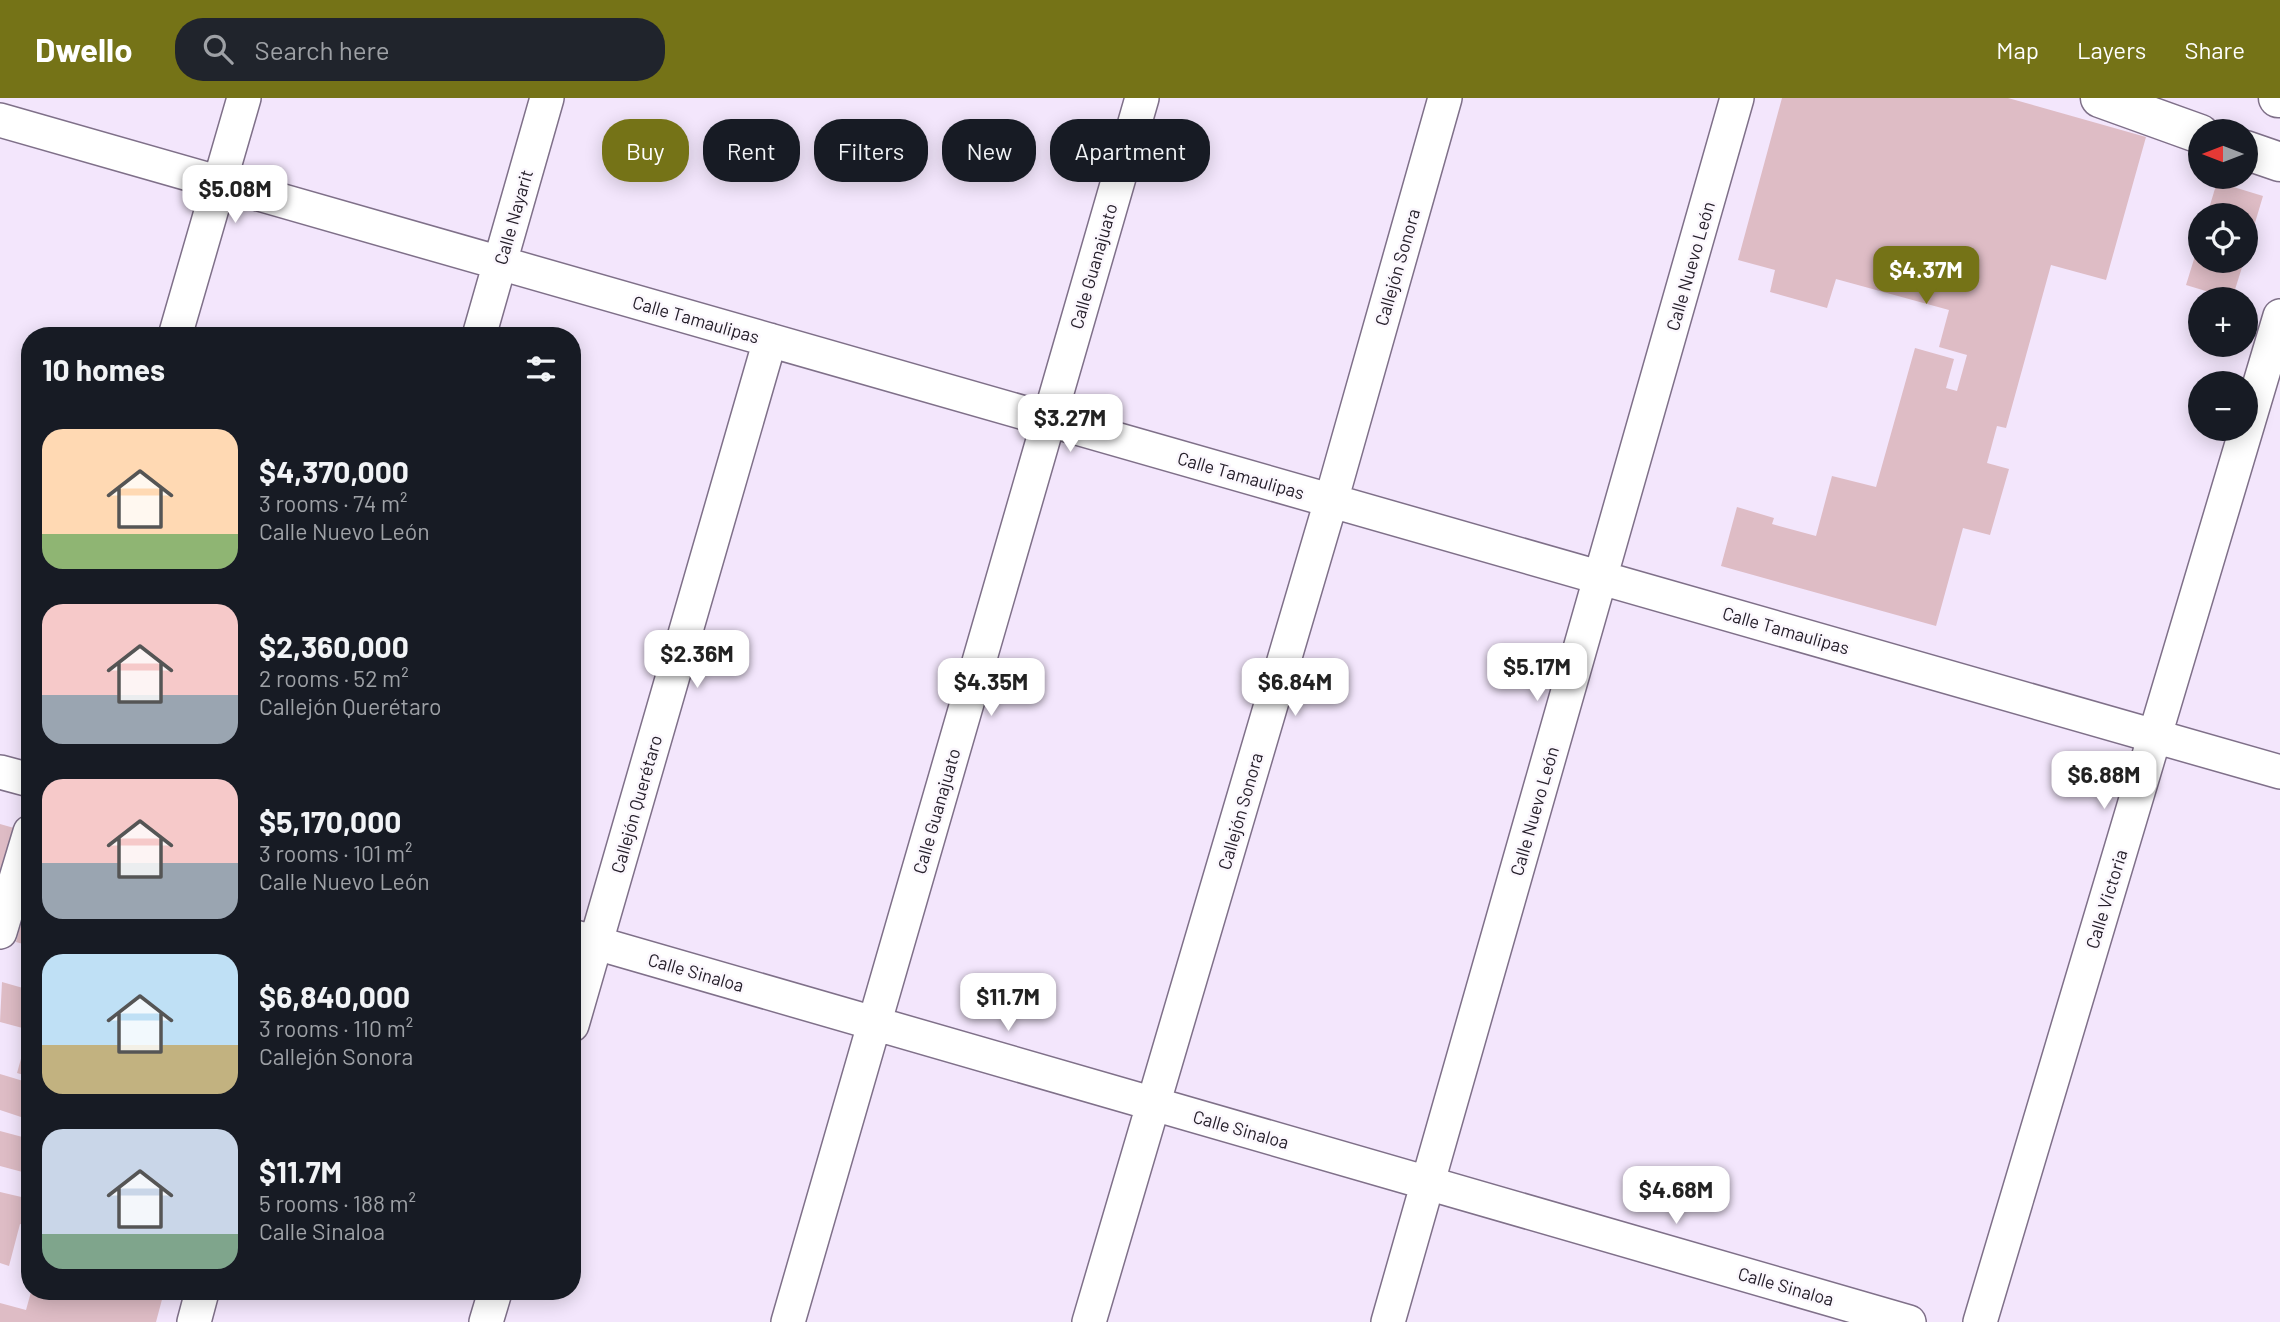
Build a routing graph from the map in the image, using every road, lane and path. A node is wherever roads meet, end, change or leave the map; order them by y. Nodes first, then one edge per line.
1 (244, 98) edge
2 (547, 98) edge
3 (1142, 98) edge
4 (1445, 98) edge
5 (1737, 98) edge
6 (2099, 98) edge
7 (0, 120) edge
8 (2188, 130) edge
9 (2258, 154) edge
10 (2280, 162) edge
11 (219, 183) junction
12 (500, 263) junction
13 (2280, 316) edge
14 (177, 327) edge
15 (482, 327) edge
16 (770, 340) junction
17 (1049, 420) junction
18 (1331, 501) junction
19 (1601, 578) junction
20 (2154, 736) junction
21 (0, 772) edge
22 (2280, 772) edge
23 (21, 778) edge
24 (21, 862) edge
25 (0, 932) edge
26 (584, 940) edge
27 (581, 961) edge
28 (874, 1023) junction
29 (1154, 1104) junction
30 (1428, 1183) junction
31 (200, 1300) edge
32 (493, 1300) edge
33 (194, 1322) edge
34 (486, 1322) edge
35 (788, 1322) edge
36 (1090, 1322) edge
37 (1388, 1322) edge
38 (1909, 1322) edge
39 (1980, 1322) edge

1 - 11 street
2 - 12 street, Calle Nayarit
3 - 17 street, Calle Guanajuato
4 - 18 street, Callejón Sonora
5 - 19 street, Calle Nuevo León
6 - 8 street
7 - 11 street, Calle Tamaulipas
9 - 10 street
11 - 12 street, Calle Tamaulipas
11 - 14 street
12 - 15 street, Calle Nayarit
12 - 16 street, Calle Tamaulipas
13 - 20 street, Calle Victoria
16 - 17 street, Calle Tamaulipas
16 - 26 street, Callejón Querétaro
17 - 18 street, Calle Tamaulipas
17 - 28 street, Calle Guanajuato
18 - 19 street, Calle Tamaulipas
18 - 29 street, Callejón Sonora
19 - 20 street, Calle Tamaulipas
19 - 30 street, Calle Nuevo León
20 - 22 street, Calle Tamaulipas
20 - 39 street, Calle Victoria
21 - 23 street
24 - 25 street
26 - 27 street, Callejón Querétaro
26 - 28 street, Calle Sinaloa
28 - 29 street, Calle Sinaloa
28 - 35 street, Calle Guanajuato
29 - 30 street, Calle Sinaloa
29 - 36 street, Callejón Sonora
30 - 37 street, Calle Nuevo León
30 - 38 street, Calle Sinaloa
31 - 33 street
32 - 34 street

